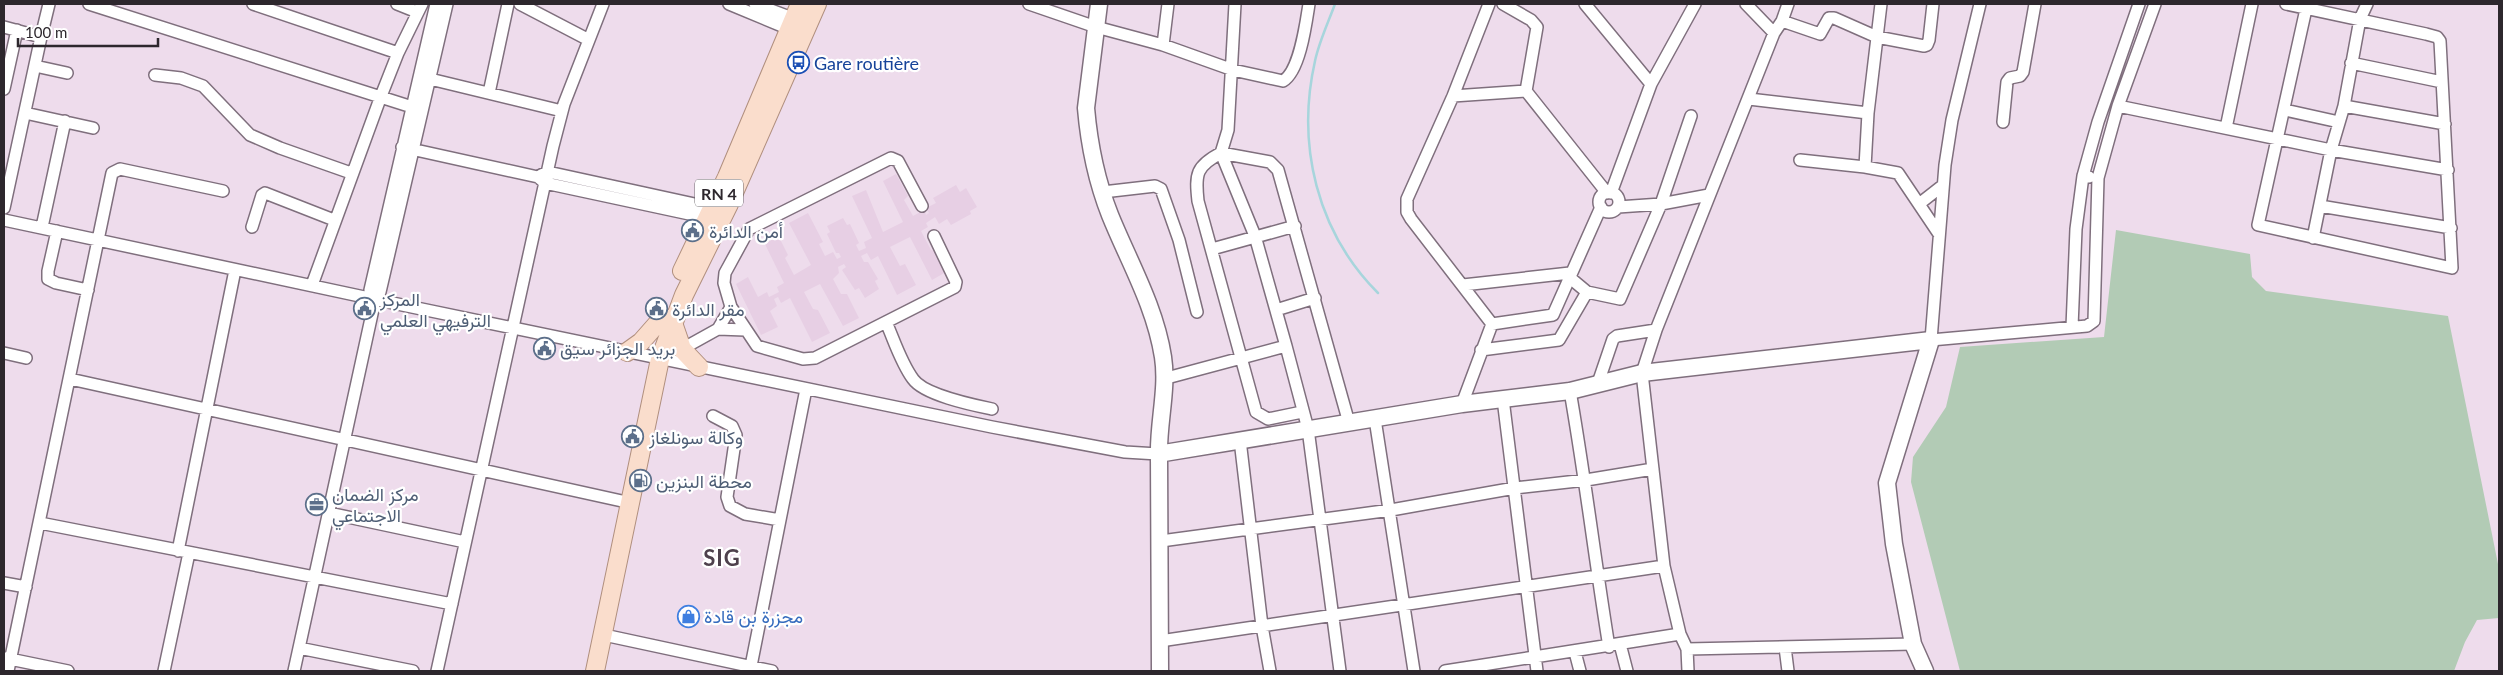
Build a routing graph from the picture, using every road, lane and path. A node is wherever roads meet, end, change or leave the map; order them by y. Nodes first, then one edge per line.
1 (49, 4) edge
2 (126, 4) edge
3 (253, 4) edge
4 (397, 4) edge
5 (436, 4) edge
6 (447, 4) edge
7 (508, 4) edge
8 (520, 4) edge
9 (603, 4) edge
10 (729, 4) edge
11 (755, 4) edge
12 (817, 4) edge
13 (1029, 4) edge
14 (1099, 4) edge
15 (1168, 4) edge
16 (1235, 4) edge
17 (1309, 4) edge
18 (1489, 4) edge
19 (1503, 4) edge
20 (1584, 4) edge
21 (1695, 4) edge
22 (1746, 4) edge
23 (1788, 4) edge
24 (1881, 4) edge
25 (1933, 4) edge
26 (1980, 4) edge
27 (2035, 4) edge
28 (2139, 4) edge
29 (2153, 4) edge
30 (2252, 4) edge
31 (2286, 4) edge
32 (2367, 4) edge
33 (95, 5) edge
34 (419, 8) edge
35 (2306, 9) junction
36 (122, 15) junction
37 (2360, 19) junction
38 (1782, 21) junction
39 (799, 22) edge
40 (4, 27) edge
41 (1096, 27) junction
42 (17, 30) junction
43 (1774, 33) junction
44 (41, 36) junction
45 (1877, 37) junction
46 (588, 40) junction
47 (1162, 45) junction
48 (398, 53) junction
49 (2351, 63) junction
50 (36, 66) junction
51 (1233, 70) junction
52 (6, 72) edge
53 (67, 73) dead end
54 (155, 76) dead end
55 (430, 79) junction
56 (2442, 82) junction
57 (1651, 84) junction
58 (4, 89) edge
59 (1526, 92) junction
60 (489, 93) junction
61 (381, 96) junction
62 (1453, 96) junction
63 (1749, 99) junction
64 (2118, 106) junction
65 (2344, 106) junction
66 (412, 107) junction
67 (2285, 110) junction
68 (562, 111) junction
69 (25, 112) junction
70 (1868, 112) junction
71 (1691, 116) dead end
72 (65, 121) junction
73 (2003, 122) dead end
74 (2339, 122) junction
75 (2445, 124) junction
76 (93, 128) dead end
77 (2226, 128) junction
78 (2279, 139) junction
79 (407, 149) junction
80 (2331, 150) junction
81 (1221, 153) junction
82 (1800, 160) dead end
83 (1866, 167) junction
84 (2448, 170) junction
85 (351, 173) junction
86 (2083, 176) junction
87 (544, 177) junction
88 (2098, 178) junction
89 (1942, 186) junction
90 (223, 191) dead end
91 (1103, 192) junction
92 (1609, 193) junction
93 (1709, 194) junction
94 (1661, 204) junction
95 (1919, 204) junction
96 (922, 206) dead end
97 (2320, 206) junction
98 (1601, 207) junction
99 (1618, 207) junction
100 (4, 208) edge
101 (710, 213) junction
102 (4, 220) edge
103 (334, 220) junction
104 (1295, 226) junction
105 (42, 227) junction
106 (252, 227) dead end
107 (2451, 228) junction
108 (57, 231) junction
109 (1939, 234) junction
110 (934, 236) dead end
111 (1255, 236) junction
112 (2313, 238) junction
113 (98, 240) junction
114 (1212, 249) junction
115 (235, 270) junction
116 (1570, 275) junction
117 (312, 285) junction
118 (1463, 285) junction
119 (88, 290) junction
120 (1587, 292) junction
121 (1315, 298) junction
122 (376, 300) junction
123 (732, 306) junction
124 (1276, 310) junction
125 (1197, 312) dead end
126 (668, 320) junction
127 (886, 322) junction
128 (1492, 324) junction
129 (512, 327) junction
130 (2072, 327) junction
131 (718, 329) junction
132 (745, 330) junction
133 (1656, 330) junction
134 (1931, 340) junction
135 (1286, 346) junction
136 (682, 349) junction
137 (1481, 350) junction
138 (627, 352) junction
139 (4, 353) edge
140 (26, 358) dead end
141 (660, 359) junction
142 (1243, 359) junction
143 (700, 368) junction
144 (1642, 373) junction
145 (70, 379) junction
146 (1163, 379) junction
147 (1598, 383) junction
148 (806, 389) junction
149 (1570, 391) junction
150 (1503, 399) junction
151 (1462, 404) junction
152 (206, 408) junction
153 (992, 409) dead end
154 (1302, 412) junction
155 (713, 416) dead end
156 (1375, 419) junction
157 (1349, 423) junction
158 (1308, 429) junction
159 (344, 439) junction
160 (1240, 440) junction
161 (1158, 454) junction
162 (481, 469) junction
163 (1653, 469) junction
164 (1586, 480) junction
165 (1515, 488) junction
166 (631, 503) junction
167 (1391, 510) junction
168 (329, 513) junction
169 (1321, 519) junction
170 (780, 520) junction
171 (40, 523) junction
172 (1251, 529) junction
173 (1161, 541) junction
174 (465, 542) junction
175 (183, 552) junction
176 (1664, 566) junction
177 (315, 576) junction
178 (1597, 576) junction
179 (4, 582) edge
180 (1528, 586) junction
181 (26, 587) junction
182 (452, 604) junction
183 (1403, 605) junction
184 (1333, 615) junction
185 (1262, 626) junction
186 (1680, 634) junction
187 (604, 635) junction
188 (1160, 641) junction
189 (1913, 644) junction
190 (1615, 646) junction
191 (1785, 647) junction
192 (299, 648) junction
193 (1687, 649) junction
194 (1575, 652) junction
195 (7, 658) edge
196 (1536, 658) junction
197 (751, 669) edge
198 (1474, 669) edge
199 (8, 671) edge
200 (68, 671) edge
201 (164, 671) edge
202 (294, 671) edge
203 (413, 671) edge
204 (436, 671) edge
205 (596, 671) edge
206 (772, 671) edge
207 (1160, 671) edge
208 (1270, 671) edge
209 (1340, 671) edge
210 (1414, 671) edge
211 (1445, 671) edge
212 (1537, 671) edge
213 (1580, 671) edge
214 (1628, 671) edge
215 (1688, 671) edge
216 (1788, 671) edge
217 (1925, 671) edge

1 - 44 street
2 - 36 street
3 - 48 street
4 - 34 street
5 - 66 street
6 - 55 street
7 - 60 street
8 - 46 street
9 - 46 street
10 - 39 street
11 - 39 street
12 - 39 main road, RN 4
13 - 41 street
14 - 41 street
15 - 47 street
16 - 51 street
17 - 51 street
18 - 62 street
19 - 59 street
20 - 57 street
21 - 57 street
22 - 43 street
23 - 38 street
24 - 45 street
25 - 45 street
26 - 89 street
27 - 73 street
28 - 86 street
29 - 64 street
30 - 77 street
31 - 35 street
32 - 37 street
33 - 36 street
34 - 48 street
35 - 37 street
35 - 67 street
36 - 61 street
37 - 49 street
37 - 56 street
38 - 43 street
38 - 45 street
39 - 101 main road, RN 4
39 - 126 main road, RN 4
40 - 42 street
41 - 47 street
41 - 91 street
42 - 44 street
42 - 52 street
43 - 63 street
44 - 50 street
45 - 70 street
46 - 68 street
47 - 51 street
48 - 61 street
49 - 56 street
49 - 65 street
50 - 53 street
50 - 69 street
51 - 81 street
52 - 58 street
54 - 85 street
55 - 60 street
55 - 79 street
56 - 75 street
57 - 92 street
59 - 62 street
59 - 92 street
60 - 68 street
61 - 66 street
61 - 85 street
62 - 118 street
63 - 70 street
63 - 93 street
64 - 77 street
64 - 88 street
65 - 74 street
65 - 75 street
66 - 79 street
67 - 74 street
67 - 78 street
68 - 87 street
69 - 72 street
69 - 100 street
70 - 83 street
71 - 94 street
72 - 76 street
72 - 105 street
74 - 80 street
75 - 84 street
77 - 78 street
78 - 80 street
78 - 112 street
79 - 87 street
79 - 122 street
80 - 84 street
80 - 97 street
81 - 104 street
81 - 111 street
81 - 114 street
82 - 83 street
83 - 95 street
84 - 107 street
85 - 103 street
86 - 88 street
86 - 130 street
87 - 101 street
87 - 129 street
88 - 130 street
89 - 95 street
89 - 109 street
90 - 113 street
91 - 125 street
91 - 146 street
92 - 98 street
92 - 99 street
93 - 94 street
93 - 133 street
94 - 99 street
94 - 120 street
95 - 109 street
96 - 123 street
97 - 107 street
97 - 112 street
98 - 99 street
98 - 116 street
101 - 126 main road, RN 4
102 - 105 street
103 - 106 street
103 - 117 street
104 - 111 street
104 - 121 street
105 - 108 street
107 - 112 street
108 - 113 street
108 - 119 street
109 - 134 street
110 - 127 street
111 - 114 street
111 - 124 street
113 - 115 street
113 - 119 street
114 - 142 street
115 - 117 street
115 - 152 street
116 - 118 street
116 - 120 street
116 - 128 street
117 - 122 street
118 - 128 street
119 - 145 street
120 - 137 street
121 - 124 street
121 - 157 street
122 - 129 street
122 - 159 street
123 - 131 street
123 - 132 street
124 - 135 street
126 - 136 main road
126 - 138 main road
126 - 141 main road, RN 4
127 - 132 street
127 - 153 street
128 - 137 street
129 - 138 street
129 - 162 street
130 - 134 street
131 - 132 street
131 - 136 street
133 - 144 street
133 - 147 street
134 - 144 street
134 - 189 street
135 - 142 street
135 - 154 street
136 - 143 main road
137 - 151 street
138 - 141 street
139 - 140 street
141 - 143 street
141 - 166 main road, RN 4
142 - 146 street
142 - 154 street
143 - 148 street
144 - 147 street
144 - 163 street
145 - 152 street
145 - 171 street
146 - 161 street
147 - 149 street
148 - 161 street
148 - 170 street
149 - 150 street
149 - 164 street
150 - 151 street
150 - 165 street
151 - 156 street
152 - 159 street
152 - 175 street
154 - 158 street
155 - 170 street
156 - 157 street
156 - 167 street
157 - 158 street
158 - 160 street
158 - 169 street
159 - 162 street
159 - 168 street
160 - 161 street
160 - 172 street
161 - 173 street
162 - 166 street
162 - 174 street
163 - 164 street
163 - 176 street
164 - 165 street
164 - 178 street
165 - 167 street
165 - 180 street
166 - 187 main road, RN 4
167 - 169 street
167 - 183 street
168 - 174 street
168 - 177 street
169 - 172 street
169 - 184 street
170 - 197 street
171 - 175 street
171 - 181 street
172 - 173 street
172 - 185 street
173 - 188 street
174 - 182 street
175 - 177 street
175 - 201 street
176 - 178 street
176 - 186 street
177 - 182 street
177 - 192 street
178 - 180 street
178 - 190 street
179 - 181 street
180 - 183 street
180 - 196 street
181 - 195 street
182 - 204 street
183 - 184 street
183 - 210 street
184 - 185 street
184 - 209 street
185 - 188 street
185 - 208 street
186 - 190 street
186 - 193 street
187 - 197 street
187 - 205 main road, RN 4
188 - 207 street
189 - 191 street
189 - 217 street
190 - 194 street
190 - 214 street
191 - 193 street
191 - 216 street
192 - 202 street
192 - 203 street
193 - 215 street
194 - 196 street
194 - 213 street
195 - 199 street
195 - 200 street
196 - 198 street
196 - 212 street
197 - 206 street
198 - 211 street

